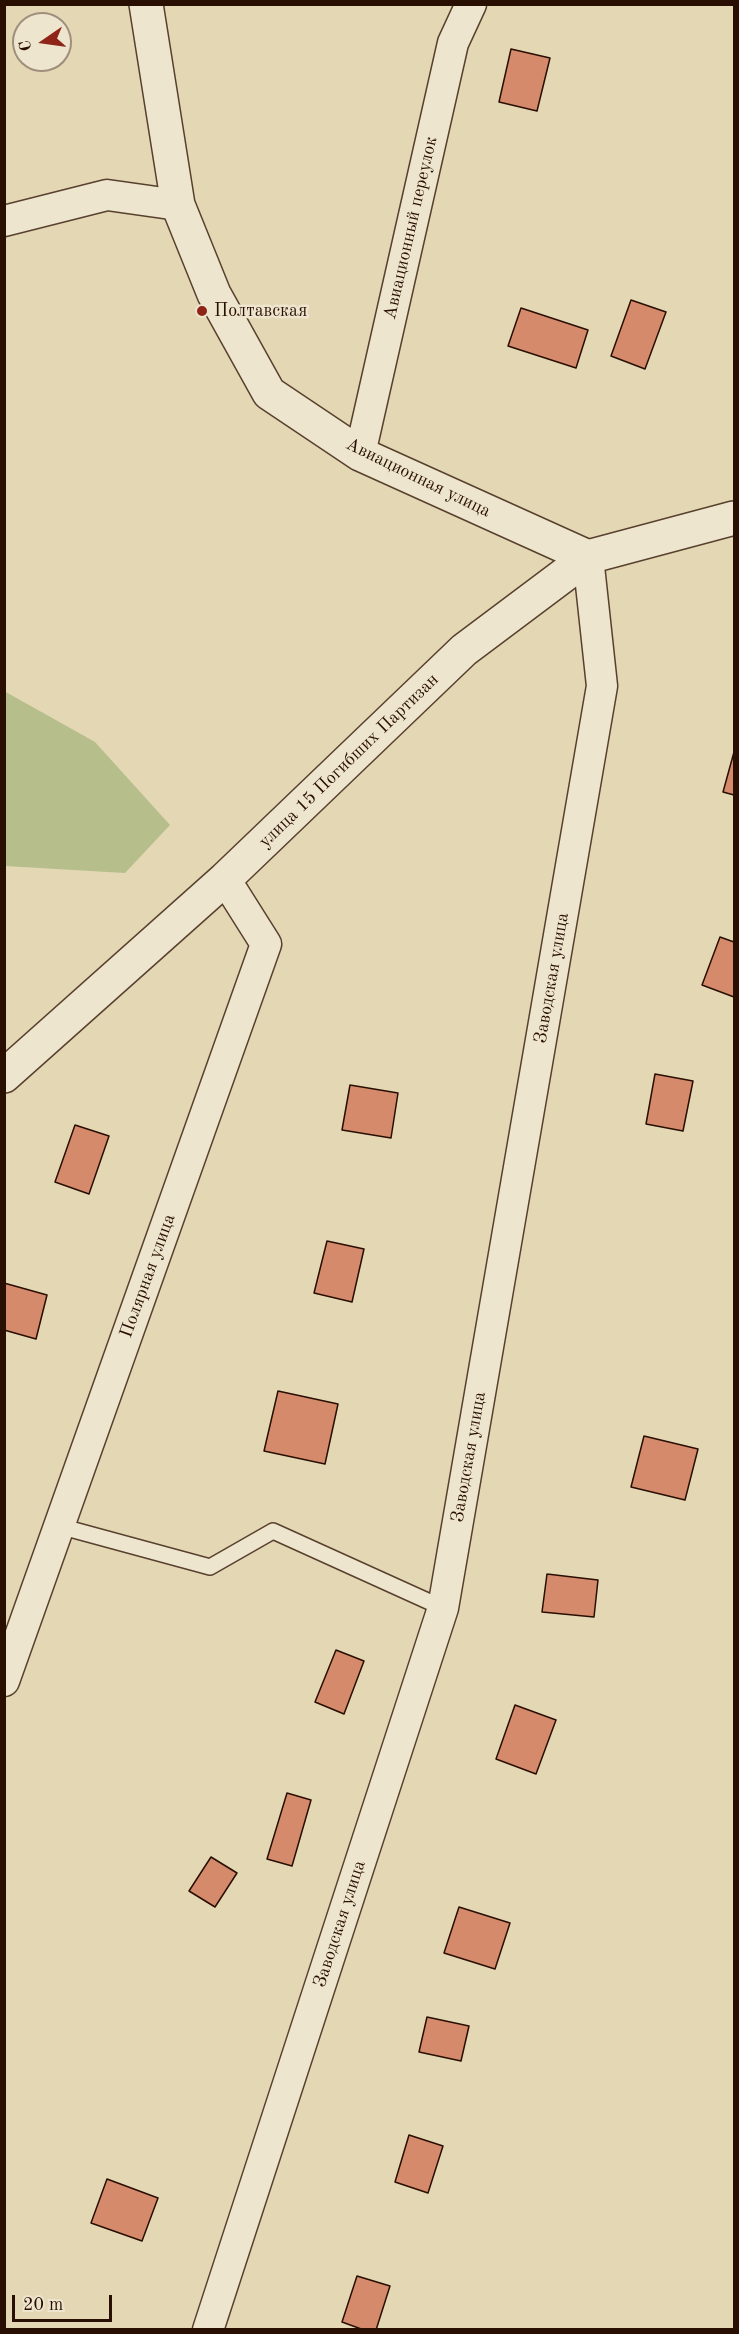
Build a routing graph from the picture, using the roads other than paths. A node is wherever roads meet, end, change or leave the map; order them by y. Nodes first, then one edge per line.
1 (146, 4) edge
2 (471, 4) edge
3 (178, 205) junction
4 (4, 221) edge
5 (360, 454) junction
6 (735, 518) edge
7 (588, 557) junction
8 (225, 879) junction
9 (4, 1076) edge
10 (59, 1526) junction
11 (443, 1608) junction
12 (4, 1681) edge
13 (208, 2330) edge

1 - 3 street, Авиационная улица
2 - 5 street, Авиационный переулок
3 - 4 street
3 - 5 street, Авиационная улица
5 - 7 street, Авиационная улица
6 - 7 street, улица 15 Погибших Партизан
7 - 8 street, улица 15 Погибших Партизан
7 - 11 street, Заводская улица
8 - 9 street, улица 15 Погибших Партизан
8 - 10 street, Полярная улица
10 - 11 lane
10 - 12 street, Полярная улица
11 - 13 street, Заводская улица

